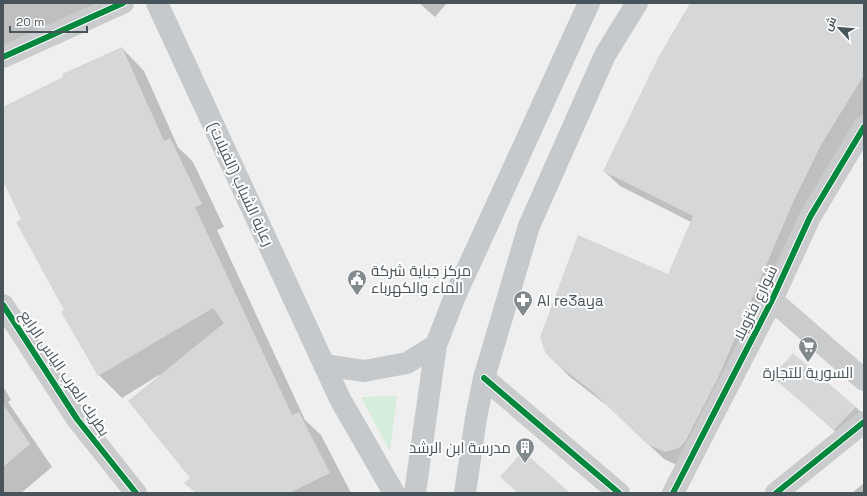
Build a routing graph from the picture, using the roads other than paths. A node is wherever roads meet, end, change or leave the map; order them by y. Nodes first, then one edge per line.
1 (123, 3) edge
2 (157, 3) edge
3 (589, 3) edge
4 (637, 3) edge
5 (3, 57) edge
6 (864, 127) edge
7 (772, 300) junction
8 (3, 305) edge
9 (436, 345) junction
10 (324, 365) junction
11 (484, 378) junction
12 (864, 380) edge
13 (864, 422) edge
14 (136, 493) edge
15 (394, 493) edge
16 (415, 493) edge
17 (465, 493) edge
18 (619, 493) edge
19 (673, 493) edge
20 (776, 493) edge

1 - 5 street
2 - 10 main road, رعاية الشباب (الفيلات)
3 - 9 main road
4 - 11 main road
6 - 7 street, شوارع فنزويلا
7 - 12 street
7 - 19 street, شوارع فنزويلا
8 - 14 street, بطريك العرب الياس الرابع
9 - 10 main road
9 - 16 main road
10 - 15 main road, رعاية الشباب (الفيلات)
11 - 17 main road
11 - 18 street
13 - 20 street

